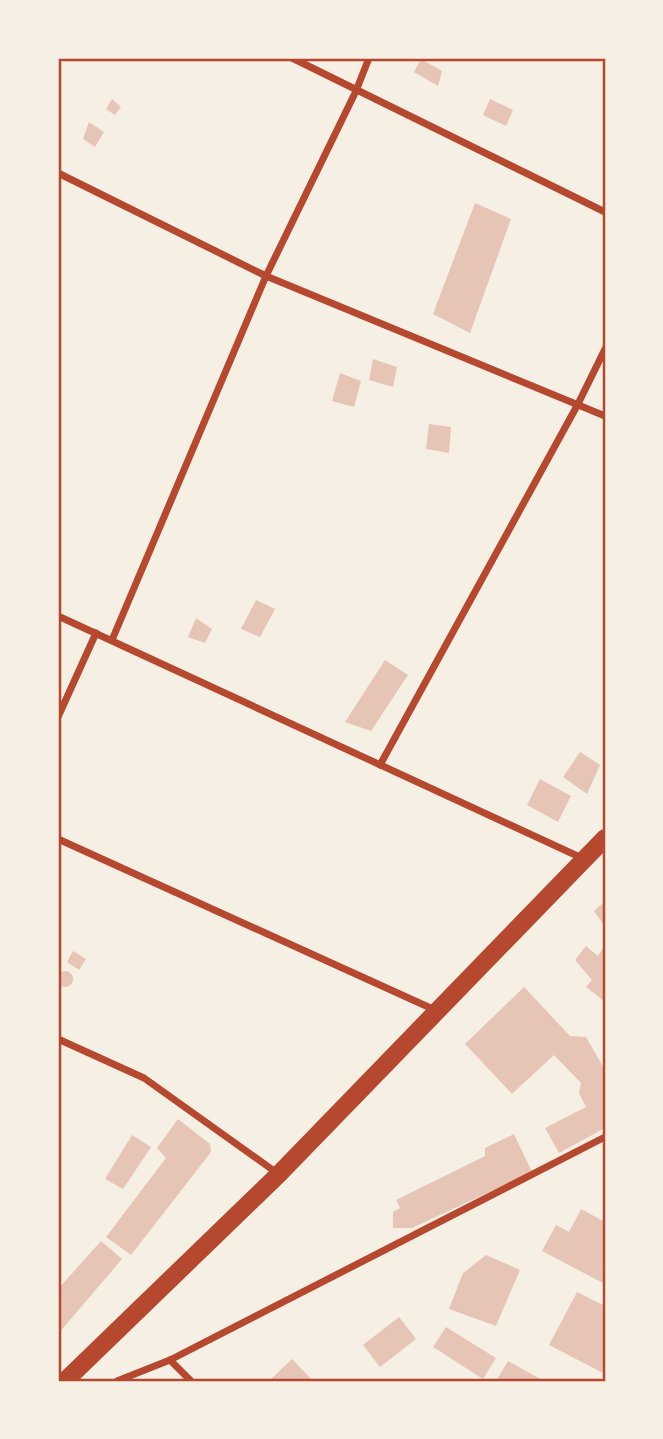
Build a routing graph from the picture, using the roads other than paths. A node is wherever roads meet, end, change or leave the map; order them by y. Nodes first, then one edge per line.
1 (292, 58) edge
2 (369, 58) edge
3 (356, 92) junction
4 (58, 173) edge
5 (605, 212) edge
6 (267, 276) junction
7 (605, 349) edge
8 (578, 404) junction
9 (605, 416) edge
10 (58, 616) edge
11 (96, 633) junction
12 (112, 640) junction
13 (58, 717) edge
14 (380, 765) junction
15 (605, 838) edge
16 (58, 839) edge
17 (584, 859) junction
18 (439, 1012) junction
19 (58, 1039) edge
20 (605, 1137) edge
21 (279, 1174) junction
22 (170, 1360) junction
23 (65, 1381) edge
24 (117, 1381) edge
25 (191, 1381) edge

1 - 3 street
2 - 3 street
3 - 5 street
3 - 6 street
4 - 6 street
6 - 8 street
6 - 12 street
7 - 8 street
8 - 9 street
8 - 14 street
10 - 11 street
11 - 12 street
11 - 13 street
12 - 14 street
14 - 17 street
15 - 17 main road
16 - 18 street
17 - 18 main road
18 - 21 main road
19 - 21 street
20 - 22 street
21 - 23 main road
22 - 24 street
22 - 25 street

